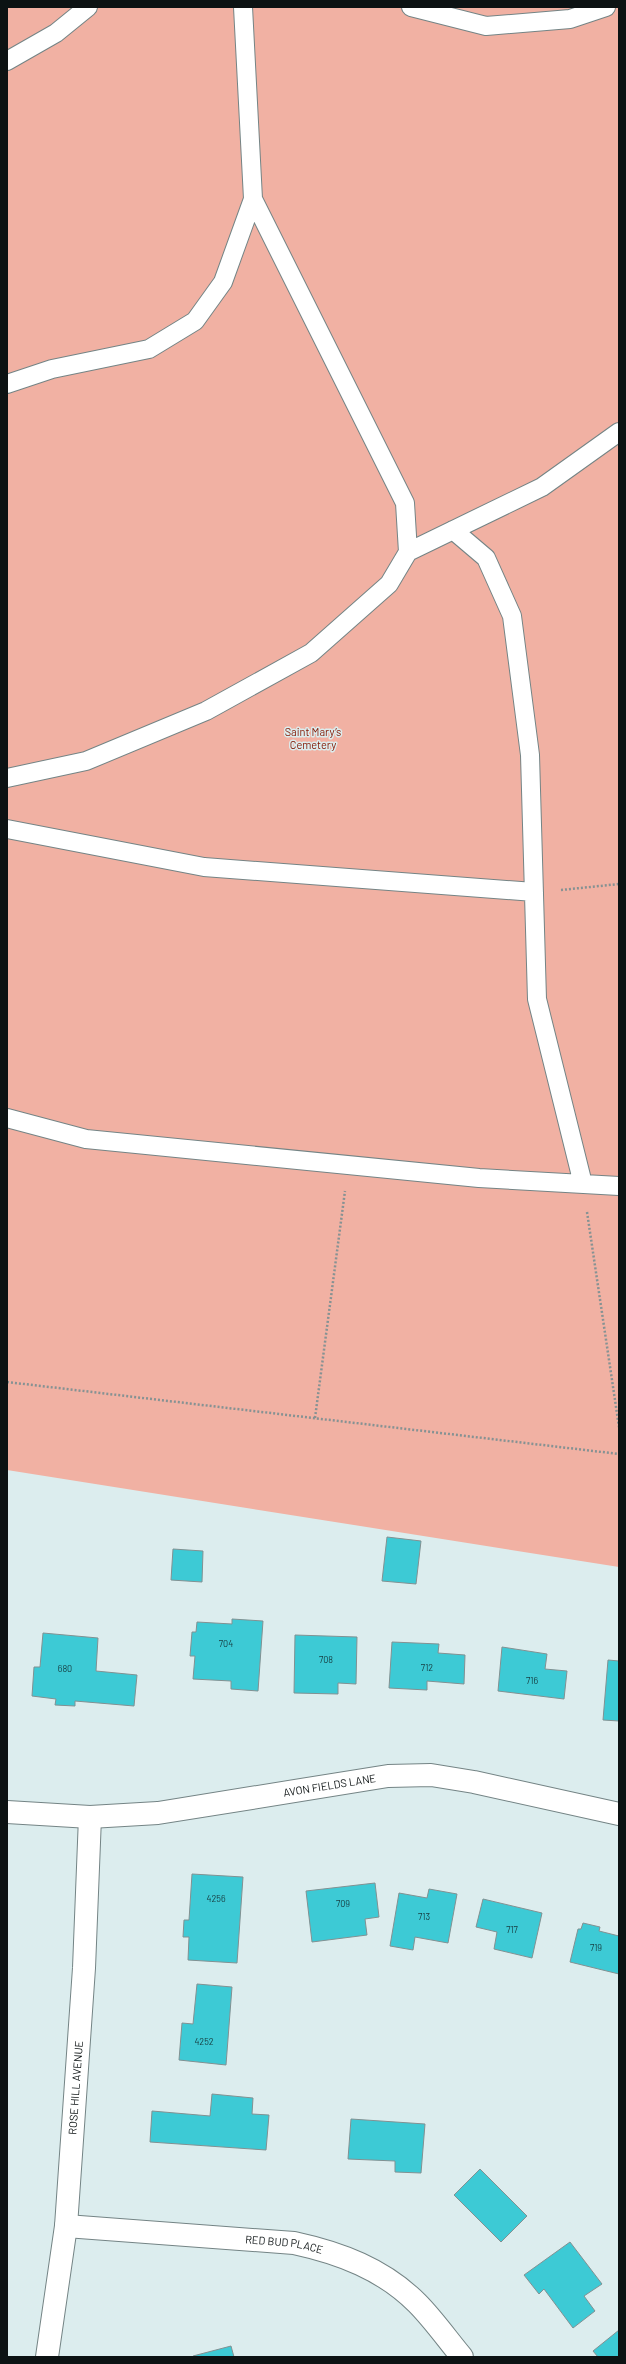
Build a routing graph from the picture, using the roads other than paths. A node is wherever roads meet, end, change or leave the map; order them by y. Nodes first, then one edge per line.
1 (88, 7) edge
2 (243, 7) edge
3 (411, 7) edge
4 (606, 7) edge
5 (7, 61) edge
6 (253, 199) junction
7 (7, 384) edge
8 (619, 432) edge
9 (453, 530) junction
10 (408, 552) junction
11 (7, 778) edge
12 (7, 829) edge
13 (534, 892) junction
14 (7, 1118) edge
15 (583, 1184) junction
16 (619, 1186) edge
17 (7, 1812) edge
18 (619, 1814) edge
19 (90, 1817) junction
20 (66, 2226) junction
21 (46, 2357) edge
22 (462, 2357) edge

1 - 5 lane
2 - 6 lane
3 - 4 lane
6 - 7 lane
6 - 10 lane
8 - 9 lane
9 - 10 lane
9 - 13 lane
10 - 11 lane
12 - 13 lane
13 - 15 lane
14 - 15 lane
15 - 16 lane
17 - 19 street, AVON FIELDS LANE
18 - 19 street, AVON FIELDS LANE
19 - 20 street, ROSE HILL AVENUE
20 - 21 street, ROSE HILL AVENUE
20 - 22 street, RED BUD PLACE

